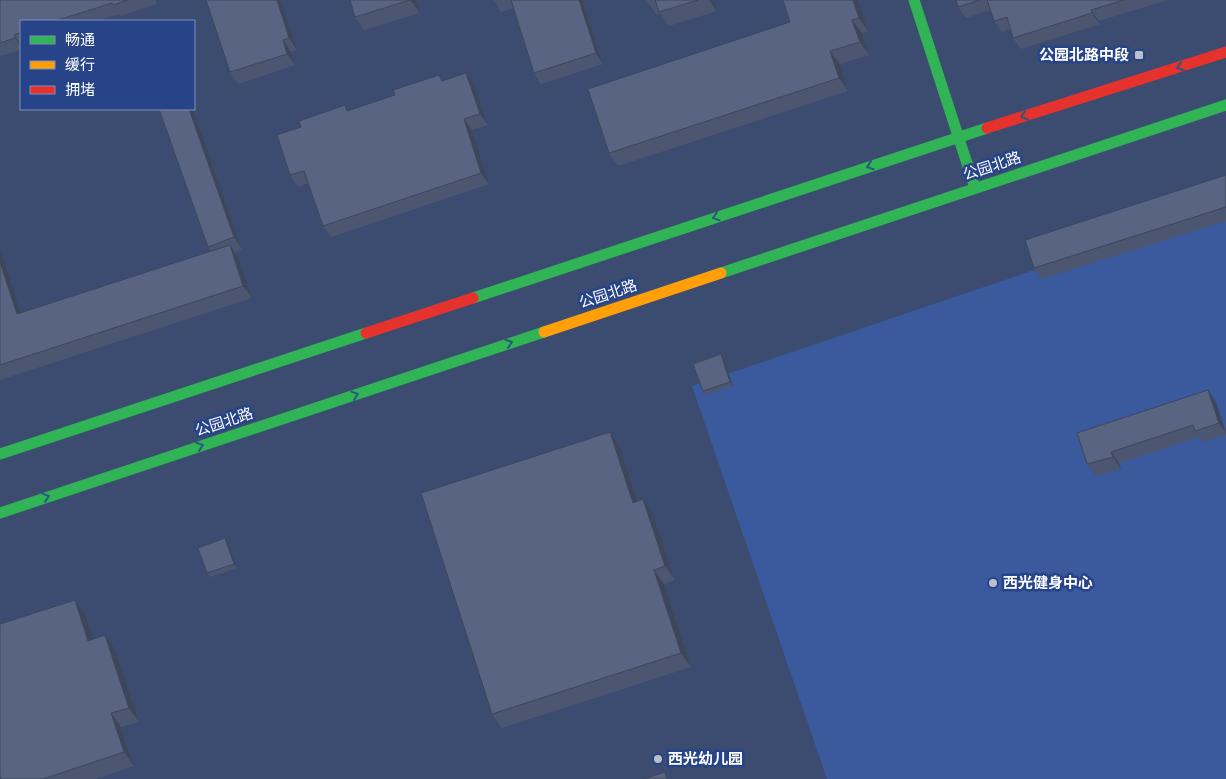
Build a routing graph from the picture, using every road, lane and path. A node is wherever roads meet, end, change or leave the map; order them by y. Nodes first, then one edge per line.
1 (914, 0) edge
2 (1226, 52) edge
3 (1226, 104) edge
4 (958, 137) junction
5 (975, 188) junction
6 (0, 454) edge
7 (0, 513) edge

1 - 4 main road
2 -> 4 main road
3 - 5 main road, 公园北路
4 - 5 main road
4 -> 6 main road
7 -> 5 main road, 公园北路

